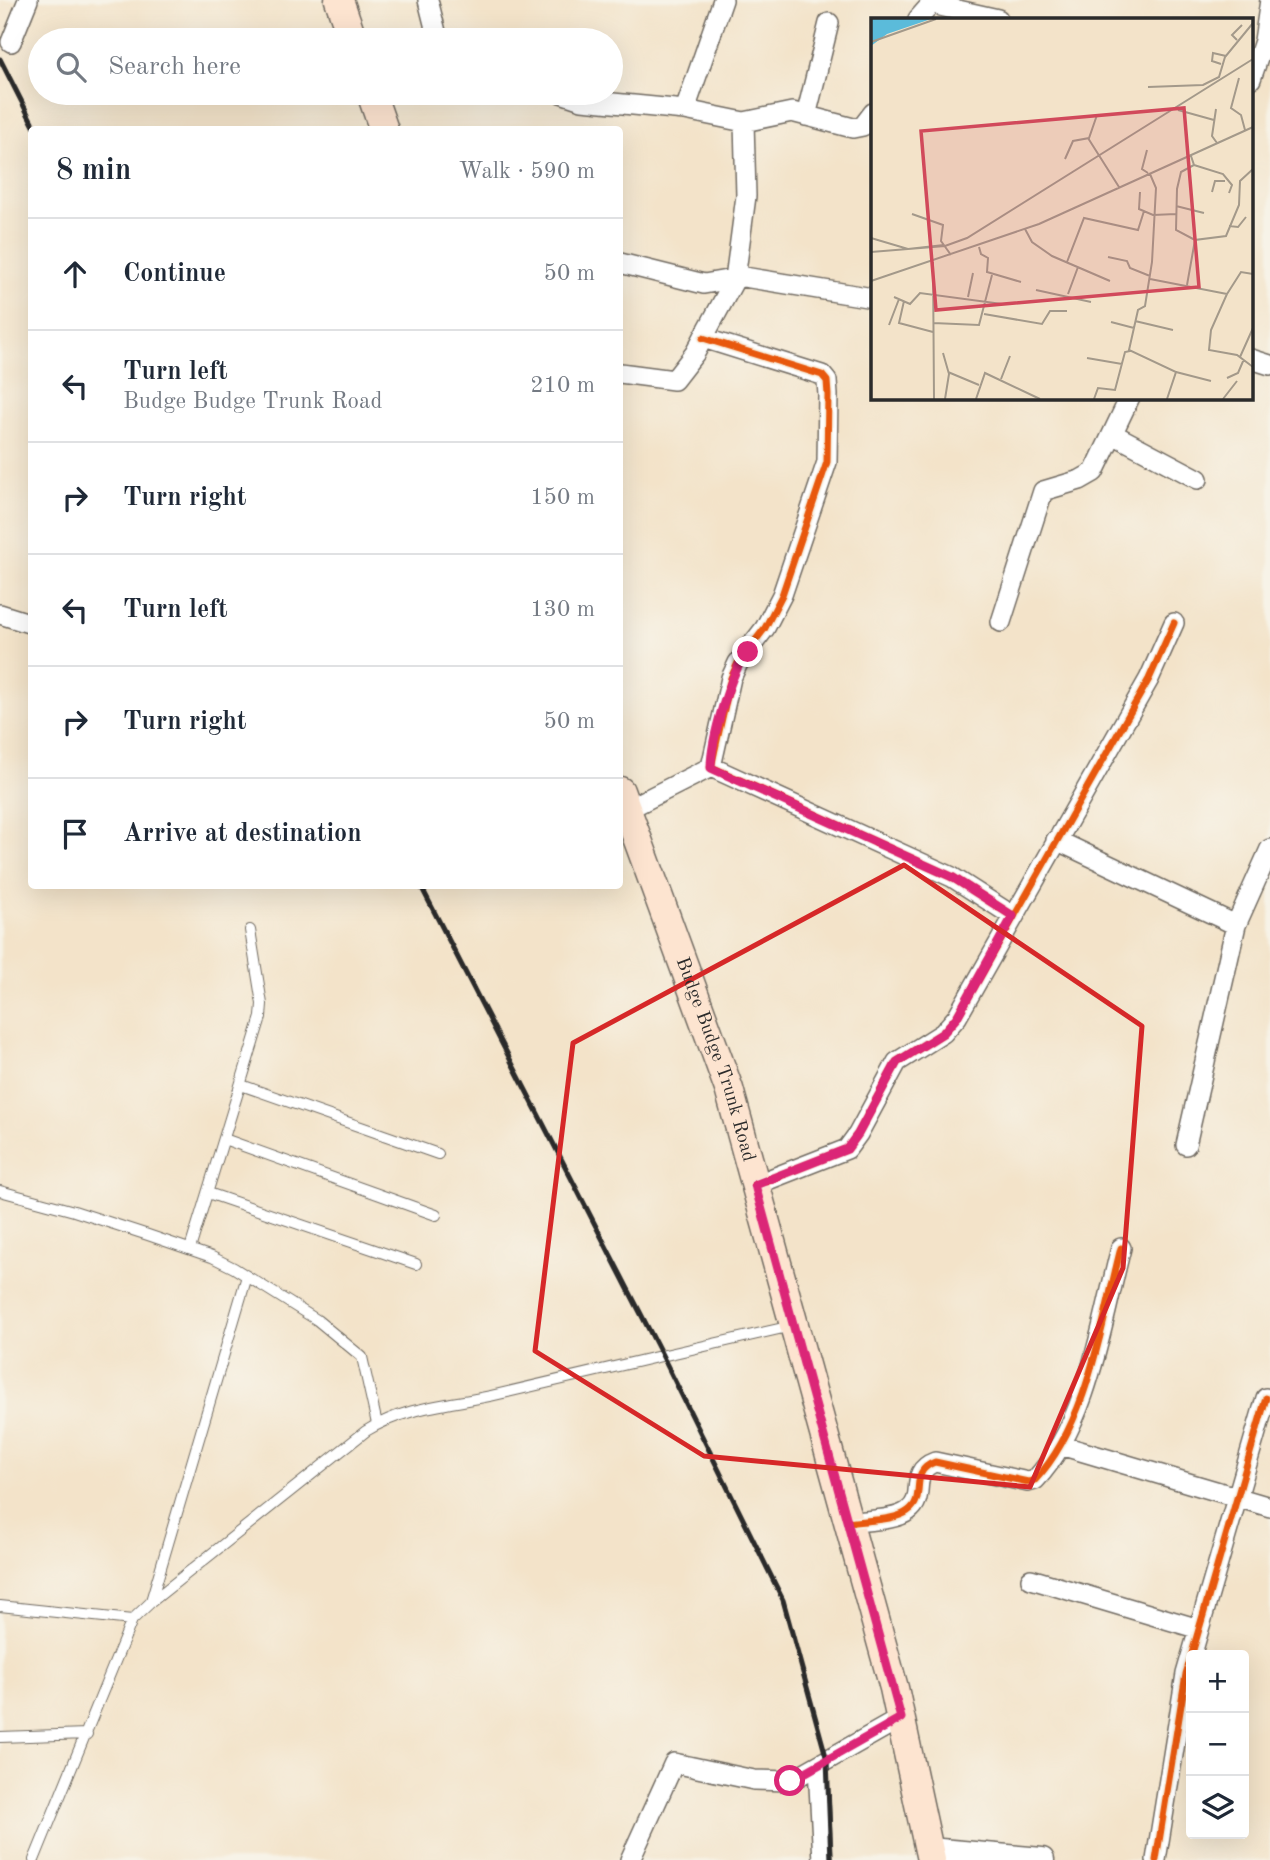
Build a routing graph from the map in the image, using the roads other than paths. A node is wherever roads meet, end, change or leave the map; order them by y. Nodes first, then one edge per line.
1 (29, 0) edge
2 (339, 0) edge
3 (428, 0) edge
4 (723, 0) edge
5 (1270, 0) edge
6 (932, 1) edge
7 (919, 18) edge
8 (994, 18) edge
9 (828, 23) dead end
10 (349, 28) edge
11 (435, 28) edge
12 (11, 42) dead end
13 (1252, 76) edge
14 (623, 104) edge
15 (375, 105) edge
16 (685, 110) junction
17 (806, 116) junction
18 (871, 116) edge
19 (744, 122) junction
20 (383, 126) edge
21 (623, 264) edge
22 (735, 279) junction
23 (871, 298) edge
24 (703, 338) junction
25 (1252, 359) edge
26 (1270, 365) edge
27 (623, 374) edge
28 (1129, 399) edge
29 (1113, 434) junction
30 (1198, 479) dead end
31 (0, 614) edge
32 (1001, 622) dead end
33 (28, 623) edge
34 (1174, 623) dead end
35 (711, 768) junction
36 (623, 801) edge
37 (1056, 841) junction
38 (1270, 849) edge
39 (1013, 916) junction
40 (1237, 925) junction
41 (250, 930) dead end
42 (241, 1085) junction
43 (224, 1139) junction
44 (1186, 1145) dead end
45 (438, 1154) dead end
46 (755, 1185) junction
47 (0, 1191) edge
48 (208, 1193) junction
49 (436, 1215) dead end
50 (1121, 1248) dead end
51 (190, 1249) junction
52 (416, 1264) dead end
53 (247, 1276) junction
54 (794, 1326) junction
55 (1266, 1398) dead end
56 (377, 1424) junction
57 (1060, 1445) junction
58 (1239, 1496) junction
59 (1270, 1507) edge
60 (848, 1523) junction
61 (1031, 1579) dead end
62 (151, 1602) junction
63 (0, 1606) edge
64 (132, 1620) junction
65 (1199, 1629) junction
66 (901, 1718) junction
67 (87, 1734) junction
68 (0, 1737) edge
69 (818, 1767) junction
70 (930, 1855) edge
71 (34, 1860) edge
72 (630, 1860) edge
73 (823, 1860) edge
74 (1042, 1860) edge
75 (1156, 1860) edge

1 - 12 street
2 - 10 main road
3 - 11 street
4 - 16 street
5 - 13 street
6 - 7 street
6 - 8 street
9 - 17 street
14 - 16 street
15 - 20 main road
16 - 19 street
17 - 18 street
17 - 19 street
19 - 22 street
21 - 22 street
22 - 23 street
22 - 24 street
24 - 27 street
24 - 35 street
25 - 26 street
28 - 29 street
29 - 30 street
29 - 32 street
31 - 33 street
34 - 37 street
35 - 36 street
35 - 39 street
36 - 46 main road, Budge Budge Trunk Road
37 - 39 street
37 - 40 street
38 - 40 street
39 - 46 street
40 - 44 street
41 - 42 lane
42 - 43 lane
42 - 45 lane
43 - 48 lane
43 - 49 lane
46 - 54 main road, Budge Budge Trunk Road
47 - 51 lane
48 - 51 lane
48 - 52 lane
50 - 57 street
51 - 53 lane
53 - 56 lane
53 - 62 lane
54 - 56 lane
54 - 60 main road, Budge Budge Trunk Road
55 - 58 street
56 - 62 lane
57 - 58 street
57 - 60 street
58 - 59 street
58 - 65 street
60 - 66 main road, Budge Budge Trunk Road
61 - 65 street
62 - 64 lane
63 - 64 lane
64 - 67 lane
65 - 75 street
66 - 69 street
66 - 70 main road, Budge Budge Trunk Road
67 - 68 lane
67 - 71 lane
69 - 72 street
69 - 73 street
70 - 74 street

